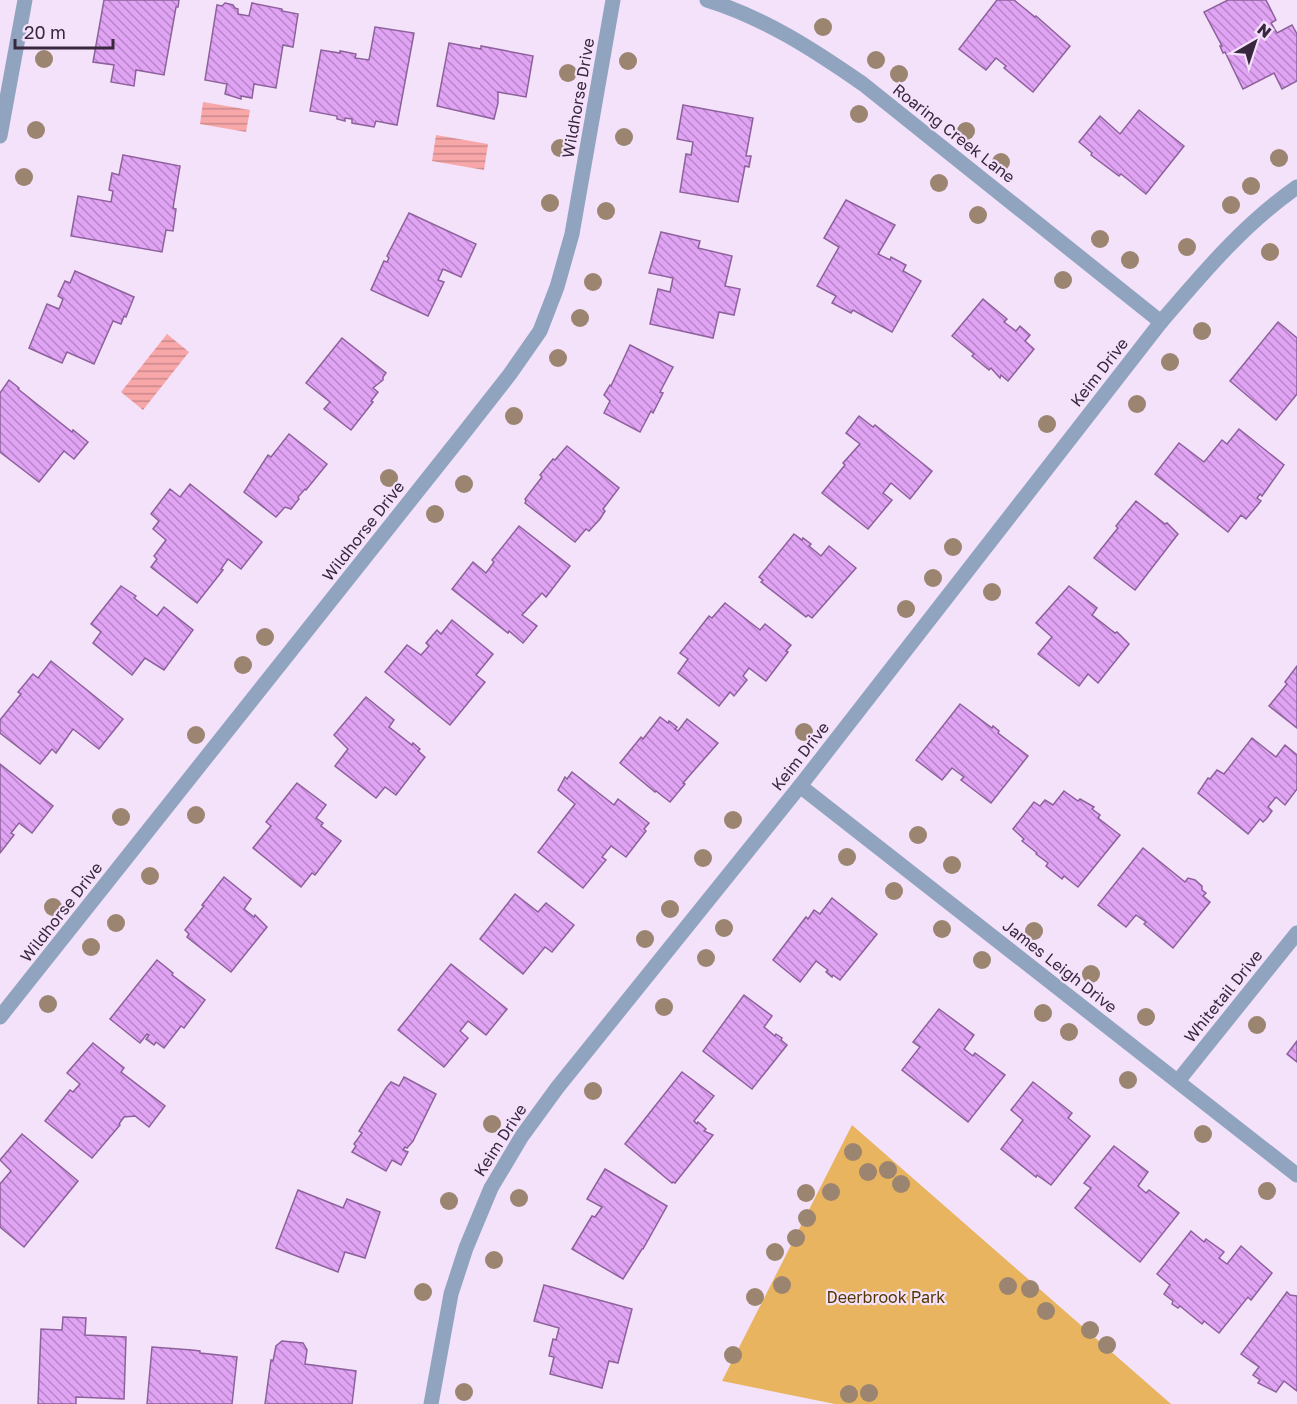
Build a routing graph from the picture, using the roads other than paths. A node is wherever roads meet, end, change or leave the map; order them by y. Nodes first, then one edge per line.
1 (25, 0) edge
2 (613, 0) edge
3 (707, 0) edge
4 (0, 136) edge
5 (1297, 187) edge
6 (1161, 322) junction
7 (800, 786) junction
8 (1297, 933) edge
9 (0, 1017) edge
10 (1178, 1081) junction
11 (1297, 1175) edge
12 (430, 1404) edge

1 - 4 street
2 - 9 street, Wildhorse Drive
3 - 6 street, Roaring Creek Lane
5 - 6 street, Keim Drive
6 - 7 street, Keim Drive
7 - 10 street, James Leigh Drive
7 - 12 street, Keim Drive
8 - 10 street, Whitetail Drive
10 - 11 street, James Leigh Drive

